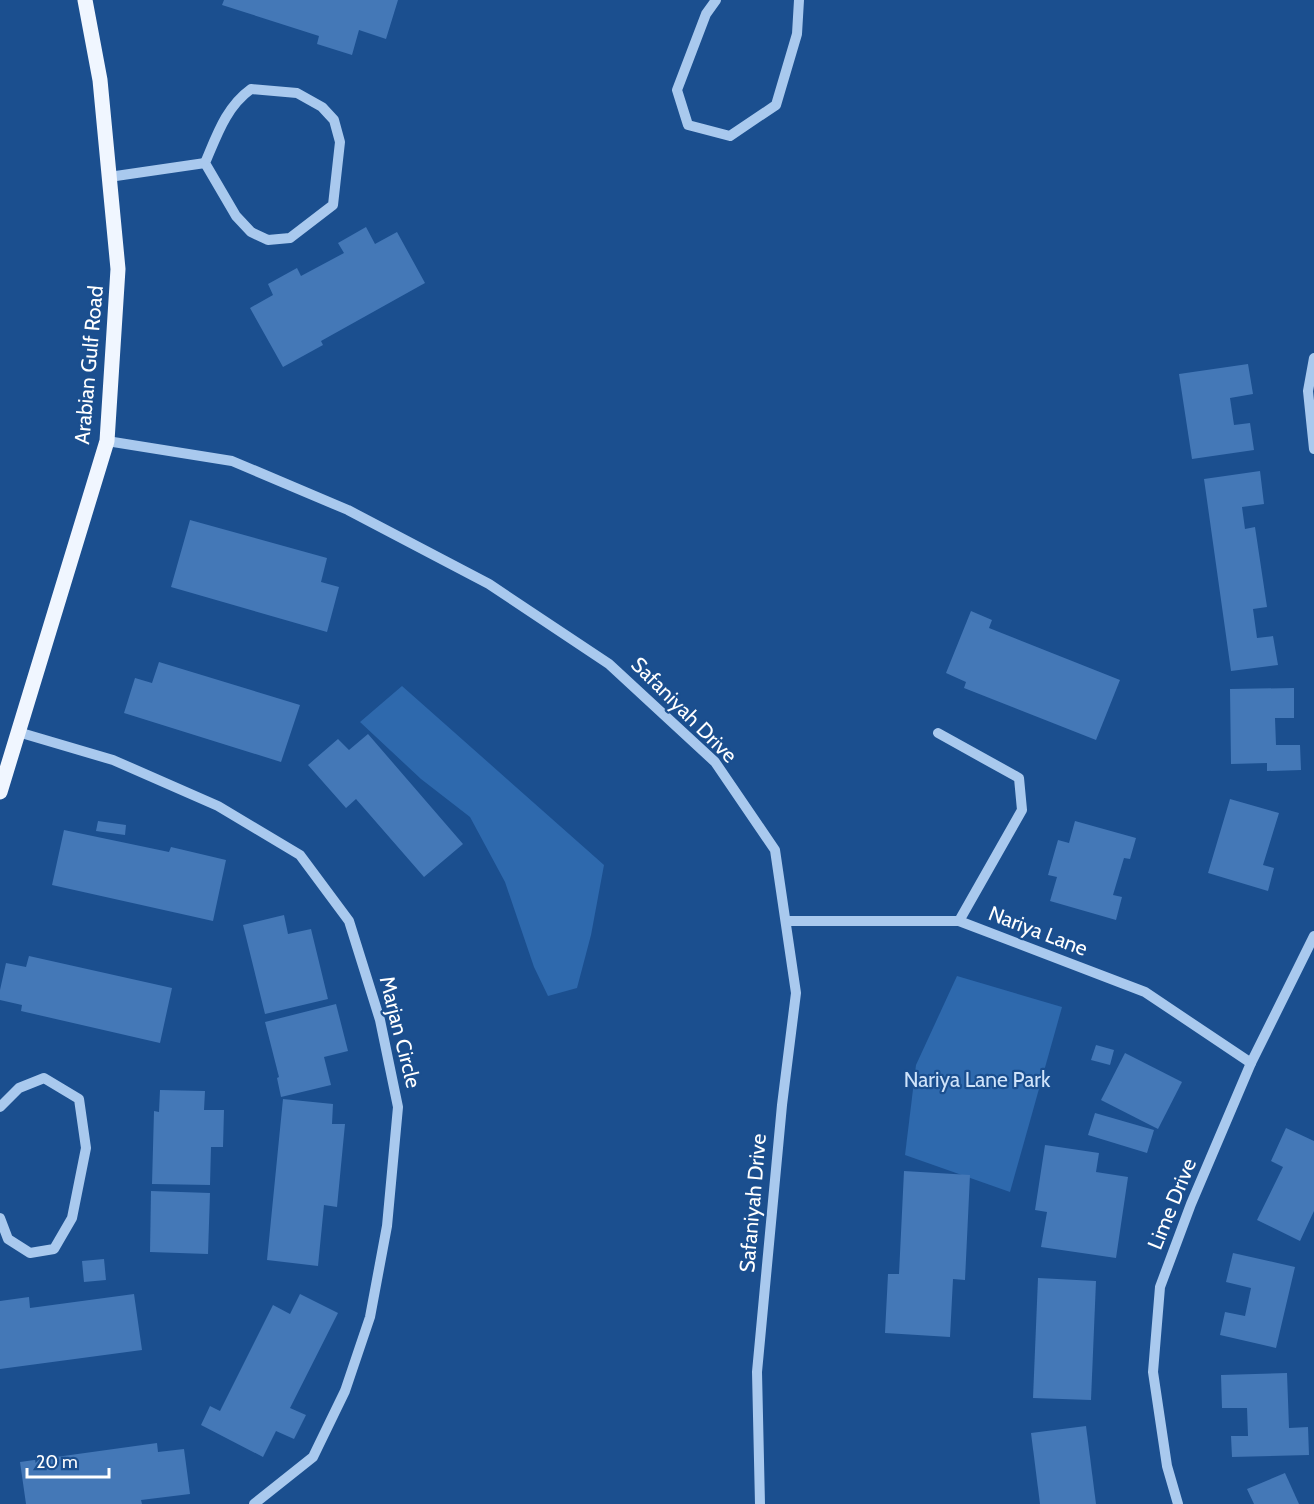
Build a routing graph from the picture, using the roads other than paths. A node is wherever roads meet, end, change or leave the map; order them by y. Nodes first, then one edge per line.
1 (85, 0) edge
2 (716, 0) edge
3 (799, 0) edge
4 (205, 163) junction
5 (109, 177) junction
6 (1314, 358) edge
7 (107, 441) junction
8 (1314, 449) edge
9 (18, 732) junction
10 (938, 733) dead end
11 (0, 792) edge
12 (786, 921) junction
13 (959, 921) junction
14 (1314, 936) edge
15 (1251, 1064) junction
16 (0, 1107) edge
17 (0, 1218) edge
18 (254, 1504) edge
19 (760, 1504) edge
20 (1178, 1504) edge

1 - 5 main road, Arabian Gulf Road
2 - 3 street
4 - 4 street
4 - 5 street
5 - 7 main road, Arabian Gulf Road
6 - 8 street
7 - 9 main road, Arabian Gulf Road
7 - 12 street, Safaniyah Drive
9 - 11 main road, Arabian Gulf Road
9 - 18 street, Marjan Circle
10 - 13 street
12 - 13 street, Nariya Lane
12 - 19 street, Safaniyah Drive
13 - 15 street, Nariya Lane
14 - 15 street, Lime Drive
15 - 20 street, Lime Drive
16 - 17 street

